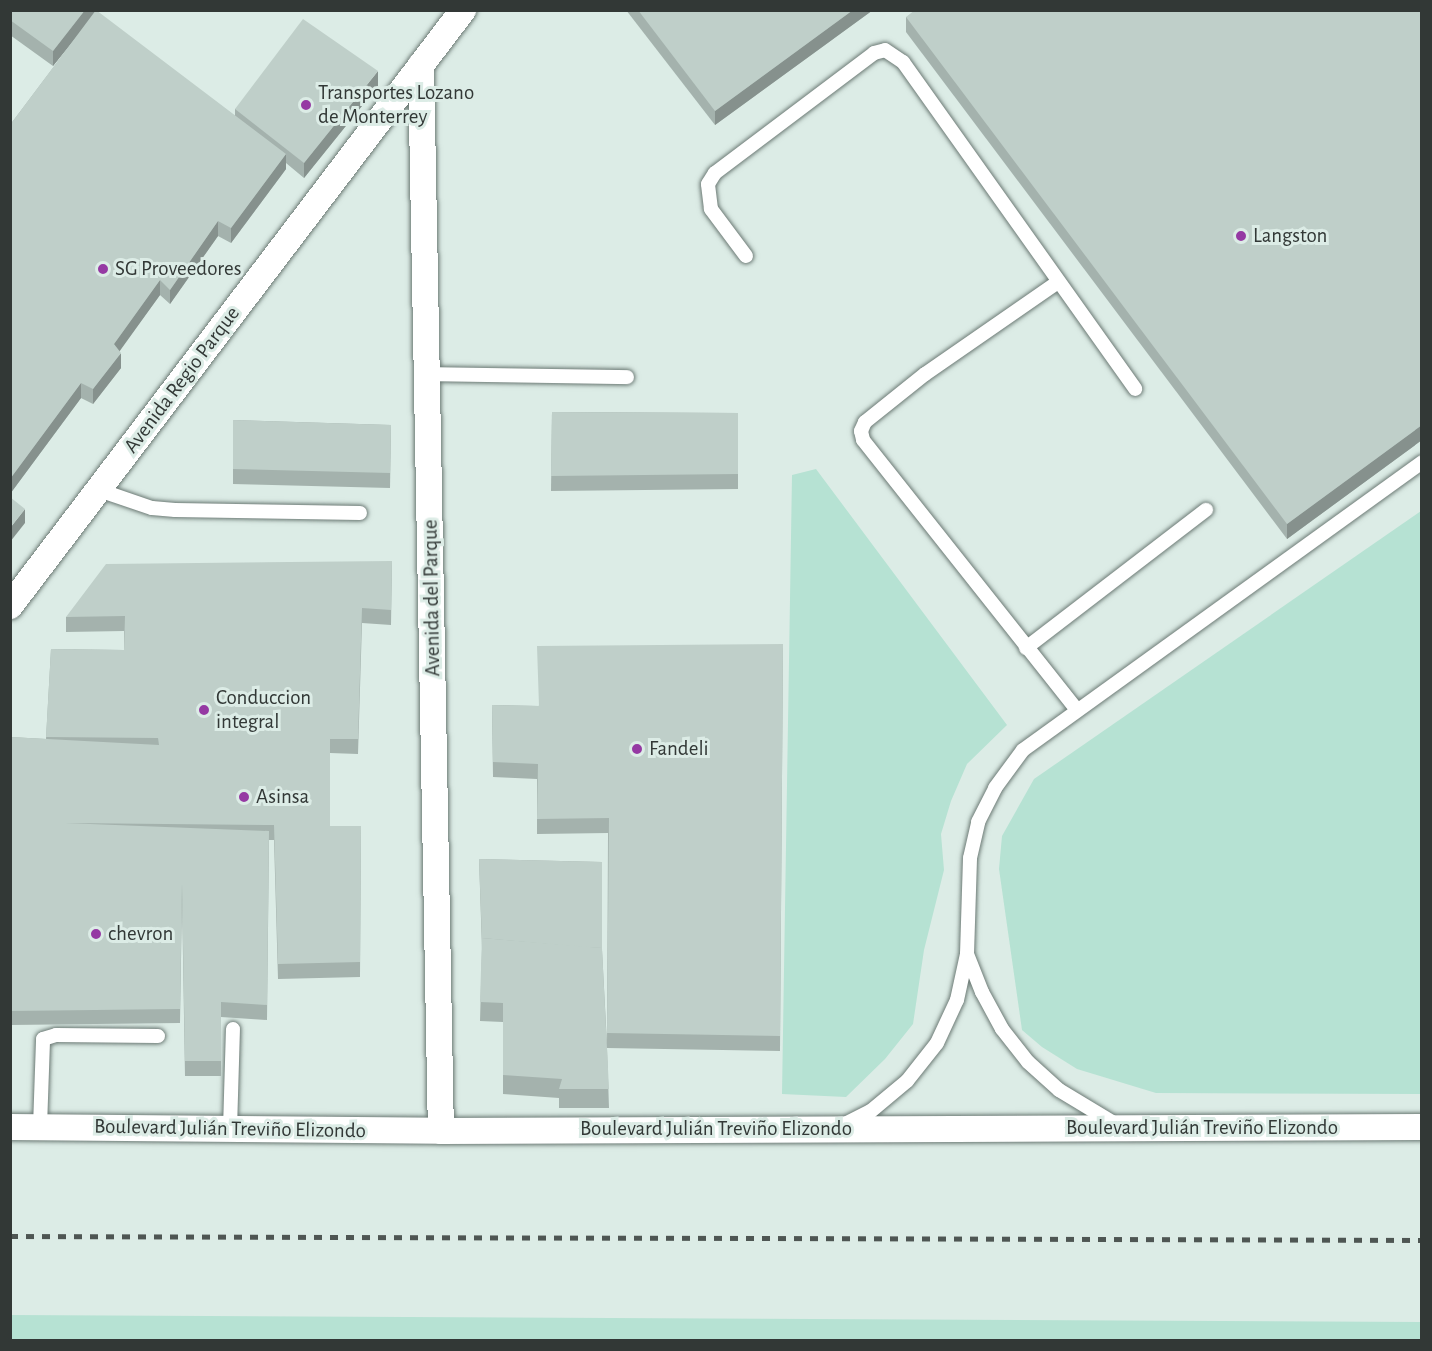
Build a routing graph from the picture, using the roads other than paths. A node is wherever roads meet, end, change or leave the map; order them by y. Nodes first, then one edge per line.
1 (463, 10) edge
2 (421, 65) junction
3 (746, 256) dead end
4 (1058, 282) junction
5 (428, 374) junction
6 (627, 377) dead end
7 (1135, 389) dead end
8 (1422, 462) edge
9 (99, 490) junction
10 (1206, 510) dead end
11 (360, 513) dead end
12 (10, 606) edge
13 (1026, 648) junction
14 (1077, 710) junction
15 (967, 954) junction
16 (234, 1029) dead end
17 (158, 1036) dead end
18 (10, 1127) edge
19 (40, 1127) junction
20 (1422, 1127) edge
21 (838, 1128) junction
22 (1125, 1128) junction
23 (230, 1129) junction
24 (441, 1131) junction

1 - 2 street, Avenida Regio Parque
2 - 5 street, Avenida del Parque
2 - 9 street, Avenida Regio Parque
3 - 4 lane
4 - 7 lane
4 - 13 lane
5 - 6 lane
5 - 24 street, Avenida del Parque
8 - 14 lane
9 - 11 lane
9 - 12 street, Avenida Regio Parque
10 - 13 lane
13 - 14 lane
14 - 15 lane
15 - 21 lane
15 - 22 lane
16 - 23 lane
17 - 19 lane
18 - 19 street, Boulevard Julián Treviño Elizondo
19 - 23 street, Boulevard Julián Treviño Elizondo
20 - 22 street, Boulevard Julián Treviño Elizondo
21 - 22 street, Boulevard Julián Treviño Elizondo
21 - 24 street, Boulevard Julián Treviño Elizondo
23 - 24 street, Boulevard Julián Treviño Elizondo

